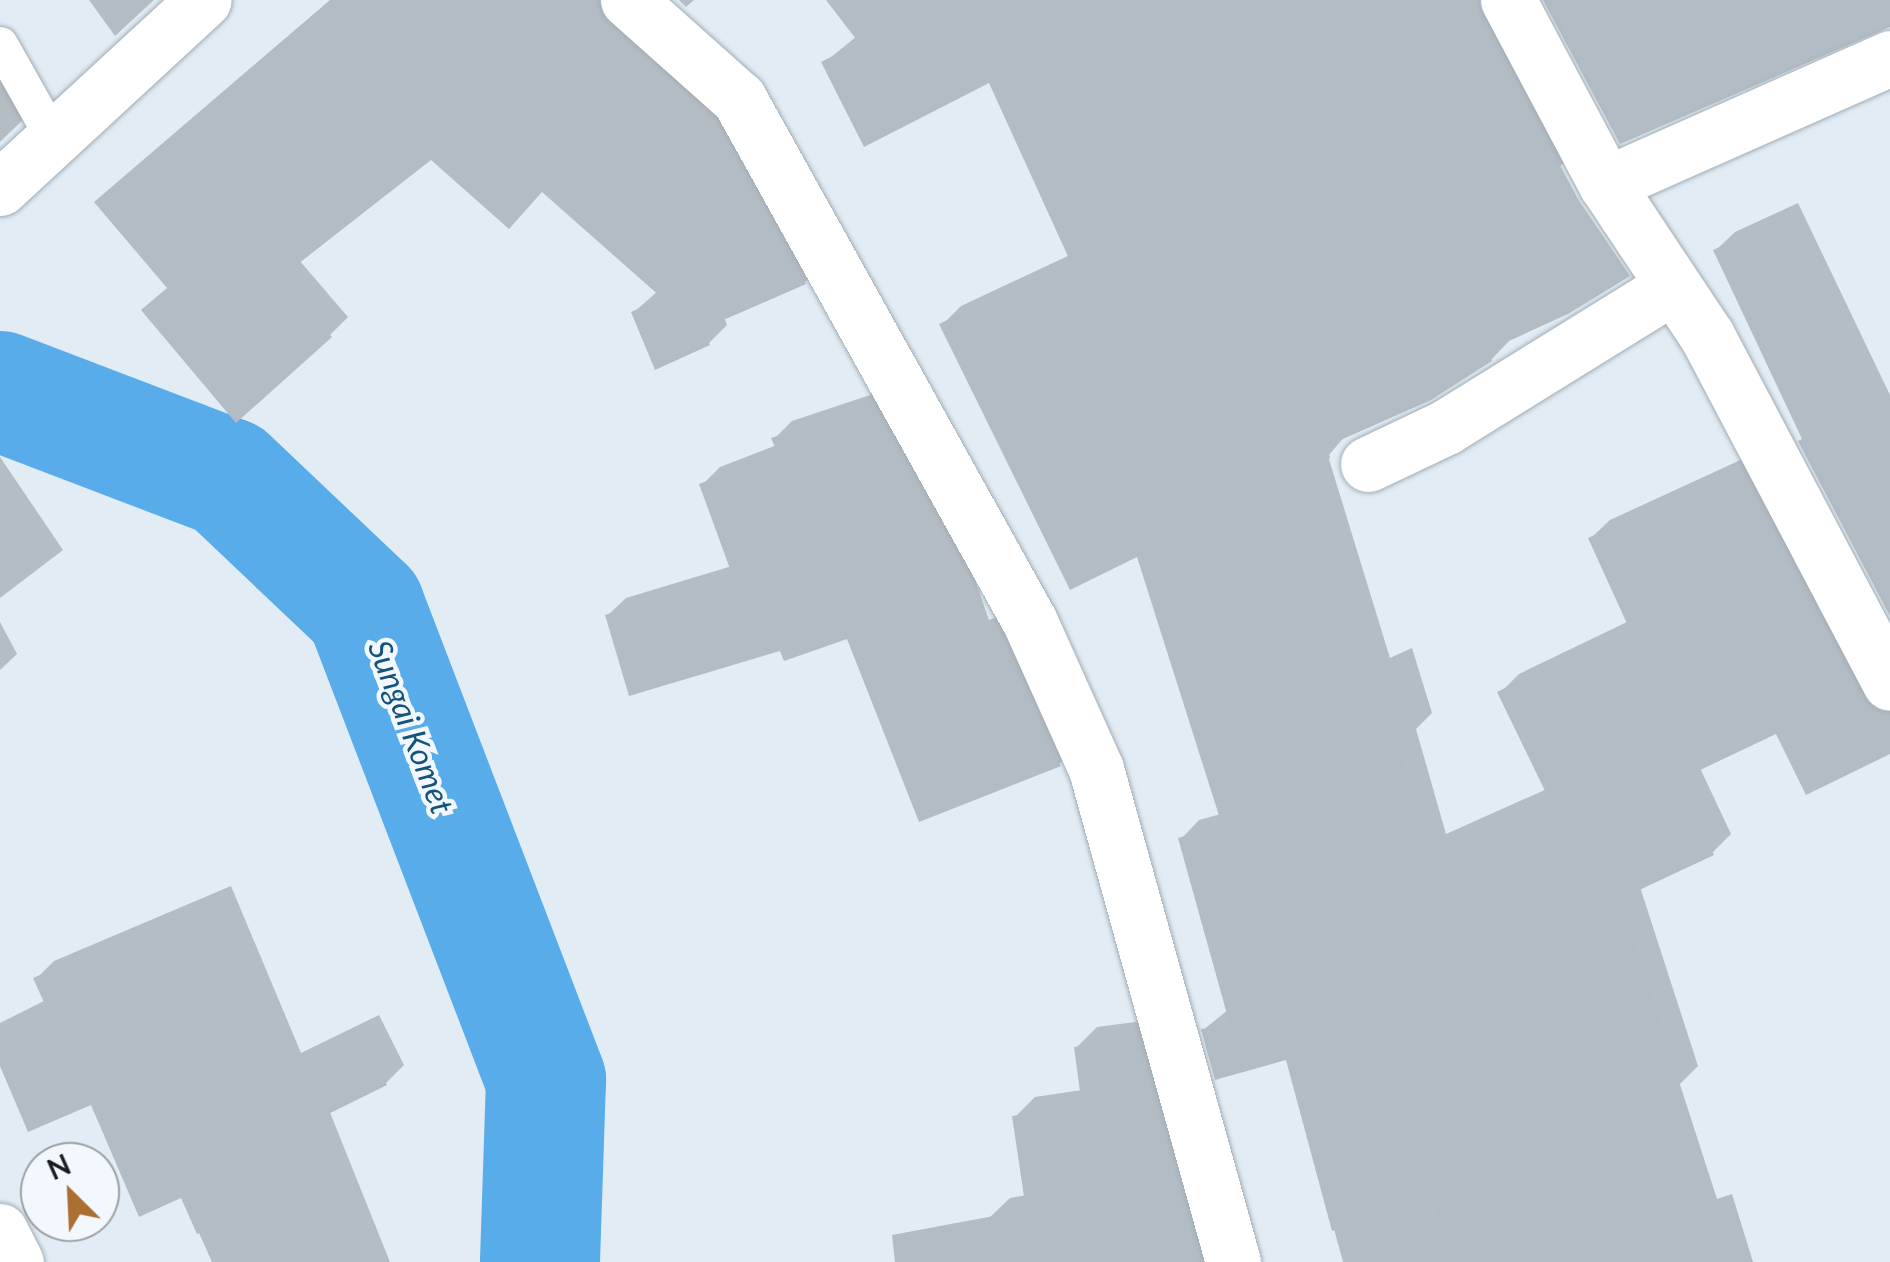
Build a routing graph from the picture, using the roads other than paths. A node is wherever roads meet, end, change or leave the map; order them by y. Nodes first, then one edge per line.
1 (204, 0) edge
2 (628, 0) edge
3 (1508, 0) edge
4 (0, 44) edge
5 (1890, 58) edge
6 (53, 138) junction
7 (1606, 184) junction
8 (0, 188) edge
9 (1673, 286) junction
10 (1368, 464) dead end
11 (1890, 684) edge
12 (0, 1231) edge
13 (16, 1262) edge
14 (1234, 1262) edge

1 - 6 street
2 - 14 street
3 - 7 street
4 - 6 lane
5 - 7 street
6 - 8 street
7 - 9 street
9 - 10 street
9 - 11 street
12 - 13 street

